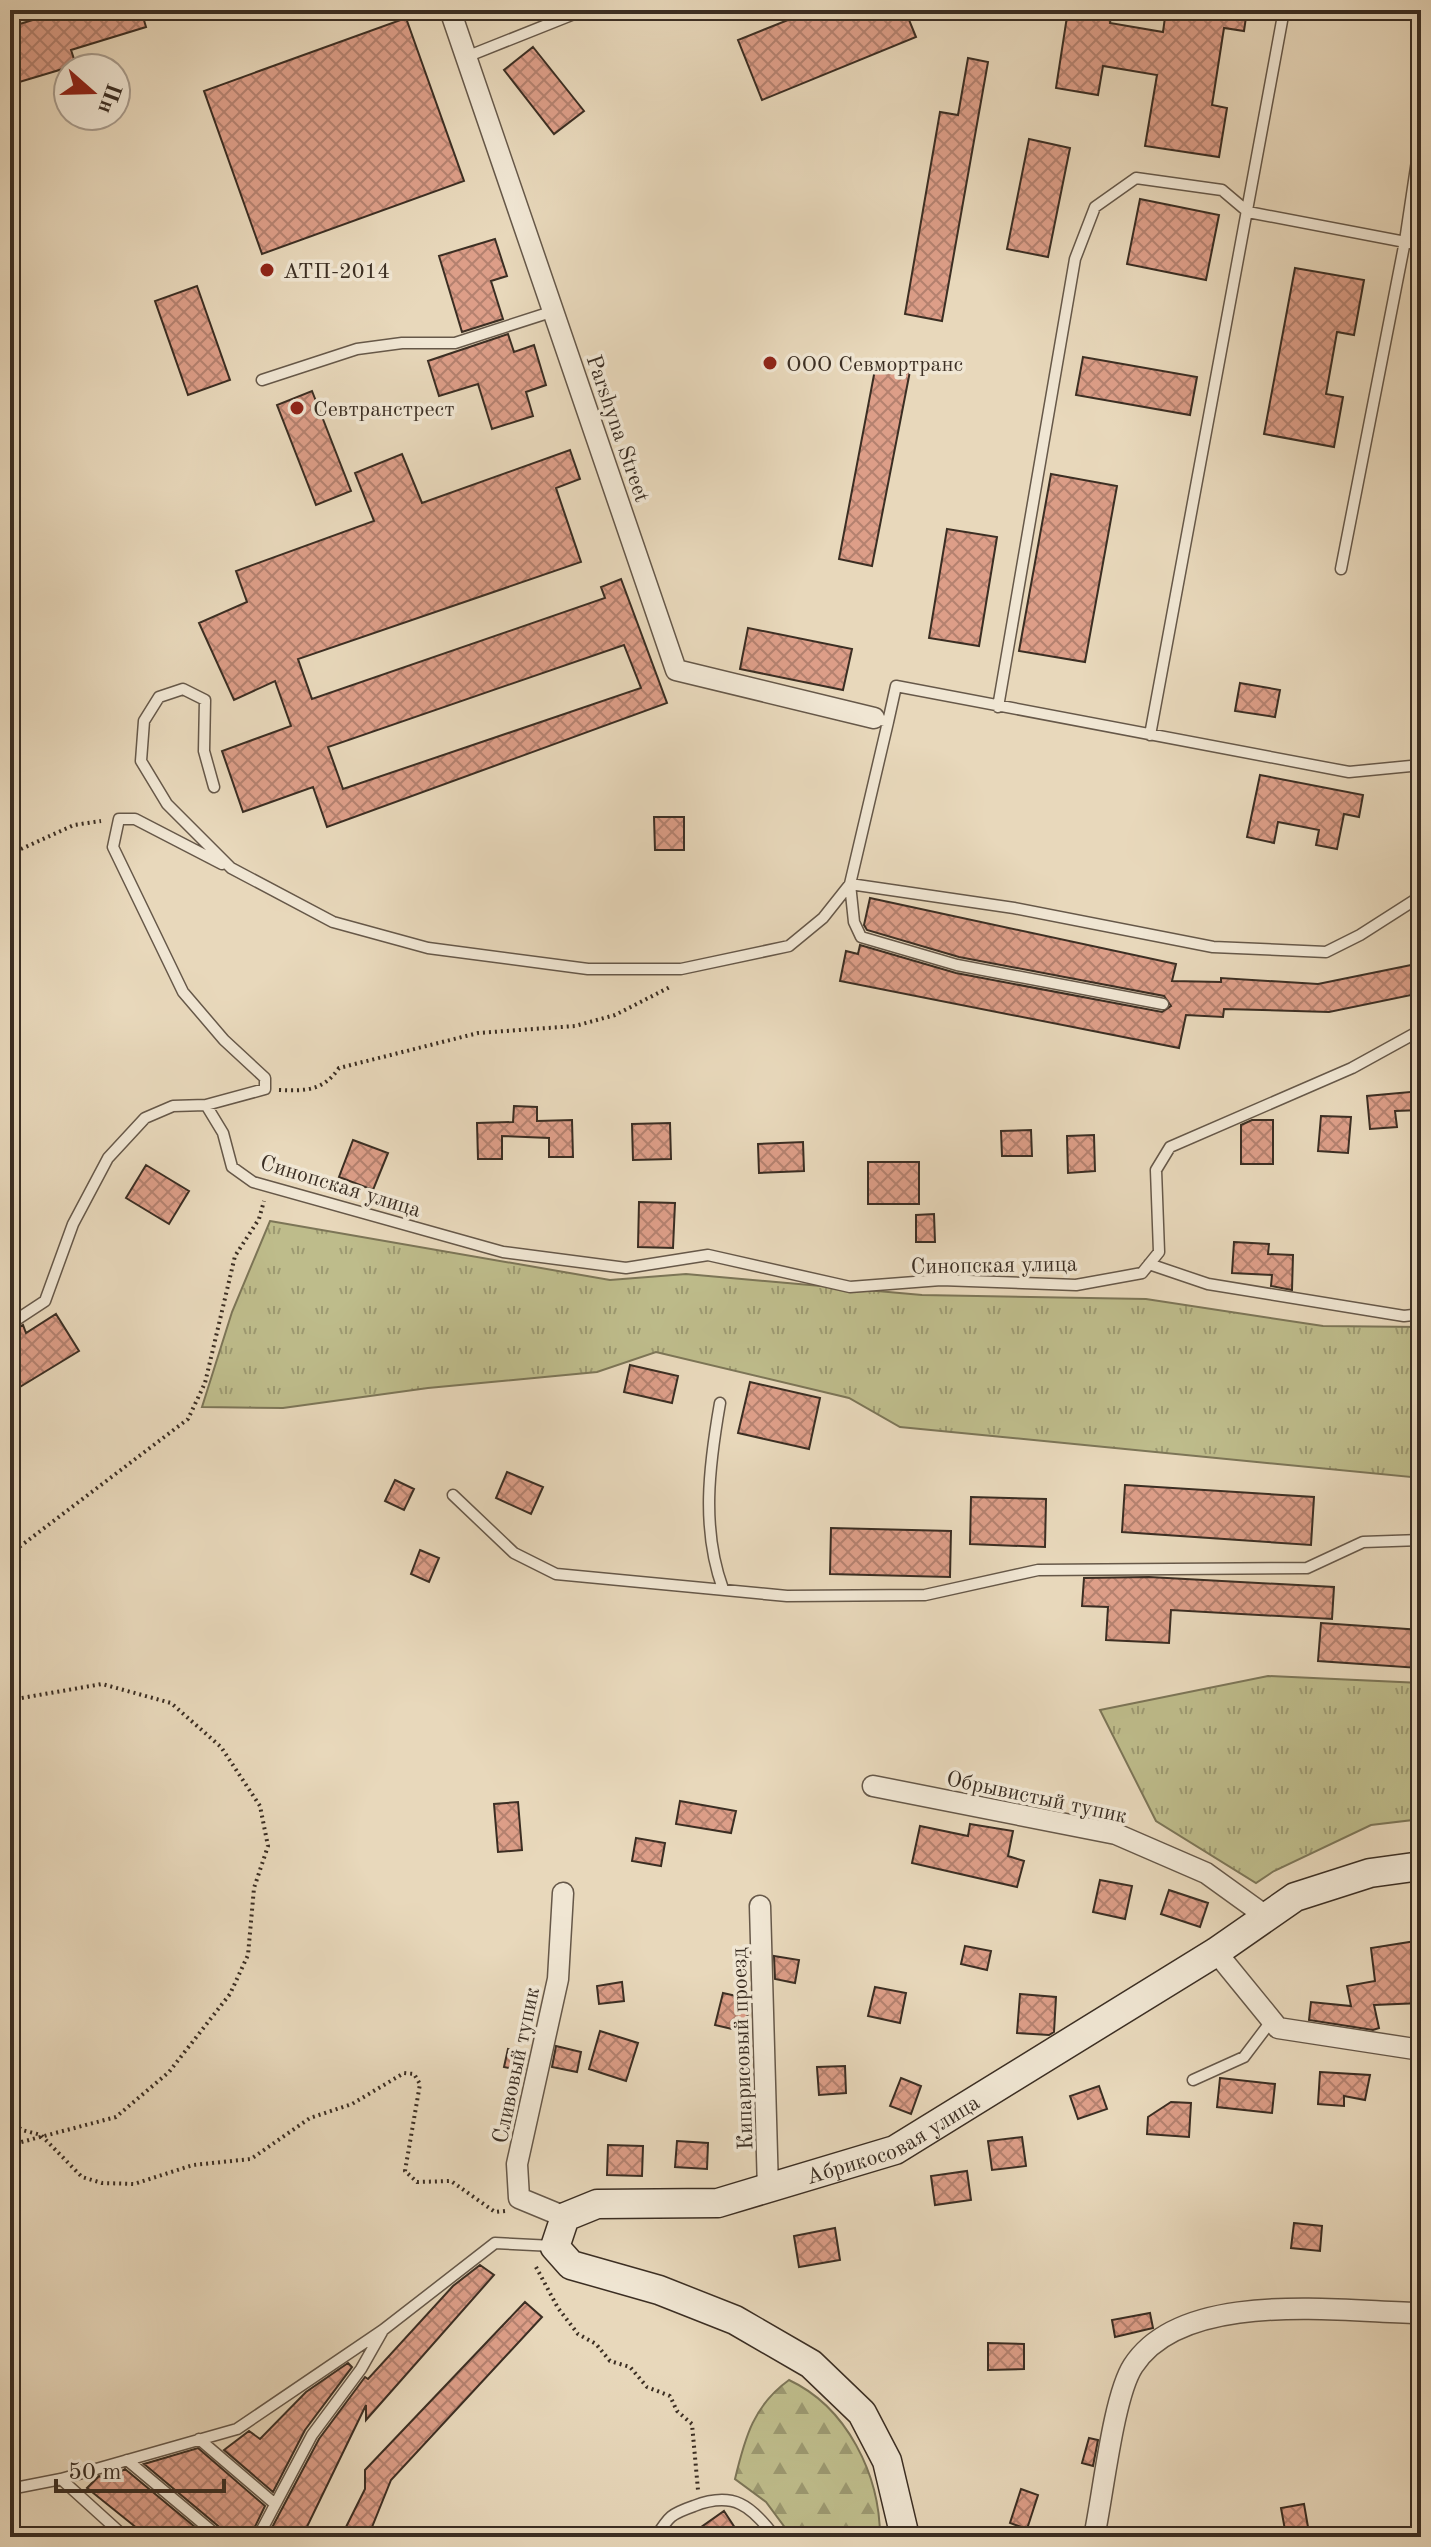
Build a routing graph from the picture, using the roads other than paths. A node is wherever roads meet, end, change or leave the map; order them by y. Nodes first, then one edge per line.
1 (450, 10) edge
2 (584, 10) edge
3 (693, 10) edge
4 (706, 10) edge
5 (1284, 10) edge
6 (466, 57) junction
7 (1421, 134) edge
8 (1248, 212) junction
9 (1405, 241) junction
10 (1421, 245) edge
11 (554, 311) junction
12 (262, 380) dead end
13 (1341, 569) dead end
14 (998, 707) junction
15 (881, 720) junction
16 (1150, 735) junction
17 (1421, 765) edge
18 (214, 787) dead end
19 (231, 868) junction
20 (850, 884) junction
21 (1421, 896) edge
22 (1163, 1004) dead end
23 (1421, 1030) edge
24 (206, 1105) junction
25 (1149, 1264) junction
26 (1421, 1314) edge
27 (10, 1324) edge
28 (720, 1403) dead end
29 (453, 1495) dead end
30 (1421, 1540) edge
31 (723, 1589) junction
32 (873, 1786) dead end
33 (1421, 1866) edge
34 (563, 1893) dead end
35 (760, 1906) dead end
36 (1267, 1917) junction
37 (1216, 1952) junction
38 (1272, 2020) junction
39 (1421, 2048) edge
40 (1193, 2080) dead end
41 (768, 2190) junction
42 (565, 2217) junction
43 (555, 2247) junction
44 (1421, 2313) edge
45 (383, 2330) junction
46 (199, 2439) junction
47 (127, 2460) junction
48 (61, 2479) junction
49 (10, 2489) edge
50 (275, 2504) junction
51 (125, 2537) edge
52 (219, 2537) edge
53 (258, 2537) edge
54 (656, 2537) edge
55 (775, 2537) edge
56 (905, 2537) edge
57 (1094, 2537) edge

1 - 6 street, Parshyna Street
2 - 6 lane
3 - 4 lane
5 - 8 lane
6 - 11 street, Parshyna Street
7 - 9 lane
8 - 9 lane
8 - 14 lane
8 - 16 lane
9 - 10 lane
9 - 13 lane
11 - 12 lane
11 - 15 street, Parshyna Street
14 - 15 lane
14 - 16 lane
15 - 20 lane
16 - 17 lane
18 - 19 lane
19 - 20 lane
19 - 24 lane
20 - 21 lane
20 - 22 lane
23 - 25 lane
24 - 25 lane, Синопская улица
24 - 27 lane
25 - 26 lane
28 - 31 lane
29 - 31 lane
30 - 31 lane
32 - 36 street, Обрывистый тупик
33 - 36 main road, Абрикосовая улица
34 - 42 street, Сливовый тупик
35 - 41 street, Кипарисовый проезд
36 - 37 main road, Абрикосовая улица
37 - 38 street
37 - 41 main road, Абрикосовая улица
38 - 39 street
38 - 40 lane
41 - 42 main road, Абрикосовая улица
42 - 43 main road
43 - 45 lane
43 - 56 main road
44 - 57 street
45 - 46 lane
45 - 50 lane
46 - 47 lane
46 - 50 lane
47 - 48 lane
47 - 52 lane
48 - 49 lane
48 - 51 lane
50 - 53 lane
54 - 55 lane

